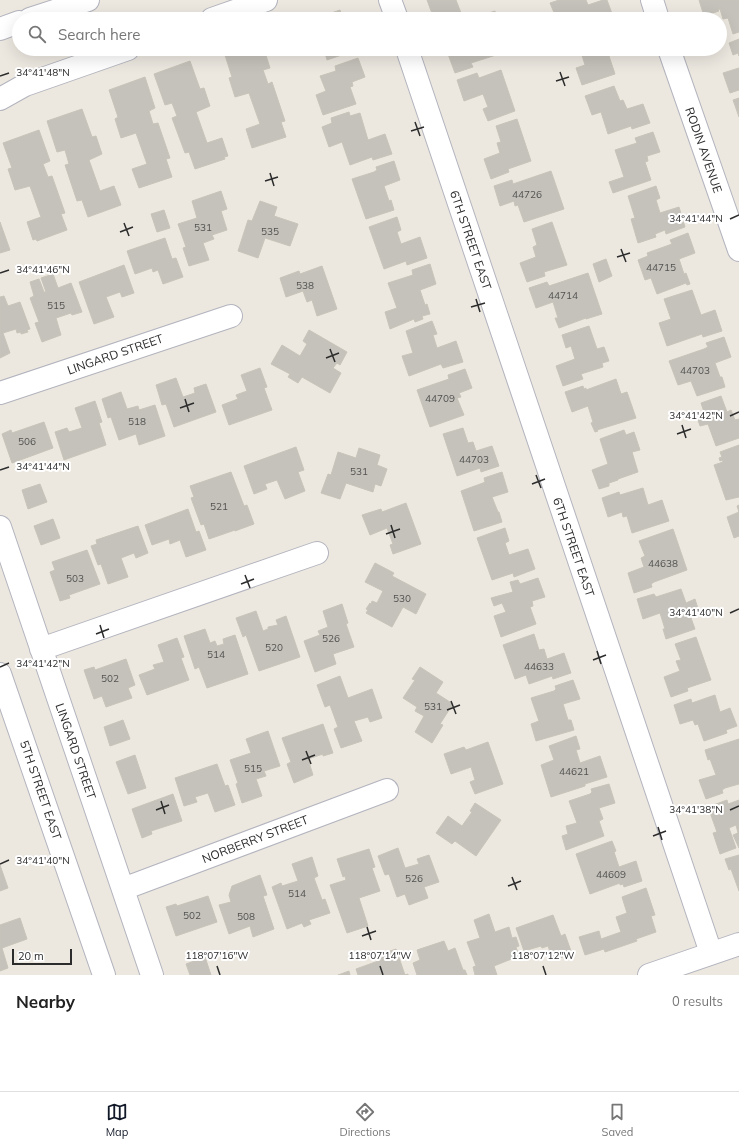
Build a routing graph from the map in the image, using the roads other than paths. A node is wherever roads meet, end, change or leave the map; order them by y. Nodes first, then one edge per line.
1 (88, 0) edge
2 (266, 0) edge
3 (390, 0) edge
4 (652, 0) edge
5 (51, 12) edge
6 (232, 12) edge
7 (394, 12) edge
8 (656, 12) edge
9 (12, 25) edge
10 (0, 29) edge
11 (108, 56) edge
12 (409, 56) edge
13 (671, 56) edge
14 (0, 99) edge
15 (739, 250) edge
16 (231, 316) dead end
17 (0, 393) edge
18 (0, 526) edge
19 (316, 553) dead end
20 (41, 649) junction
21 (0, 674) edge
22 (387, 790) dead end
23 (123, 889) junction
24 (739, 944) edge
25 (711, 953) junction
26 (104, 975) edge
27 (152, 975) edge
28 (649, 975) edge

1 - 5 street
2 - 6 street
3 - 7 street
4 - 8 street
9 - 10 street
11 - 14 street
12 - 25 street, 6TH STREET EAST
13 - 15 street, RODIN AVENUE
16 - 17 street, LINGARD STREET
18 - 20 street, LINGARD STREET
19 - 20 street
20 - 23 street, LINGARD STREET
21 - 26 street, 5TH STREET EAST
22 - 23 street, NORBERRY STREET
23 - 27 street, LINGARD STREET
24 - 25 street
25 - 28 street

